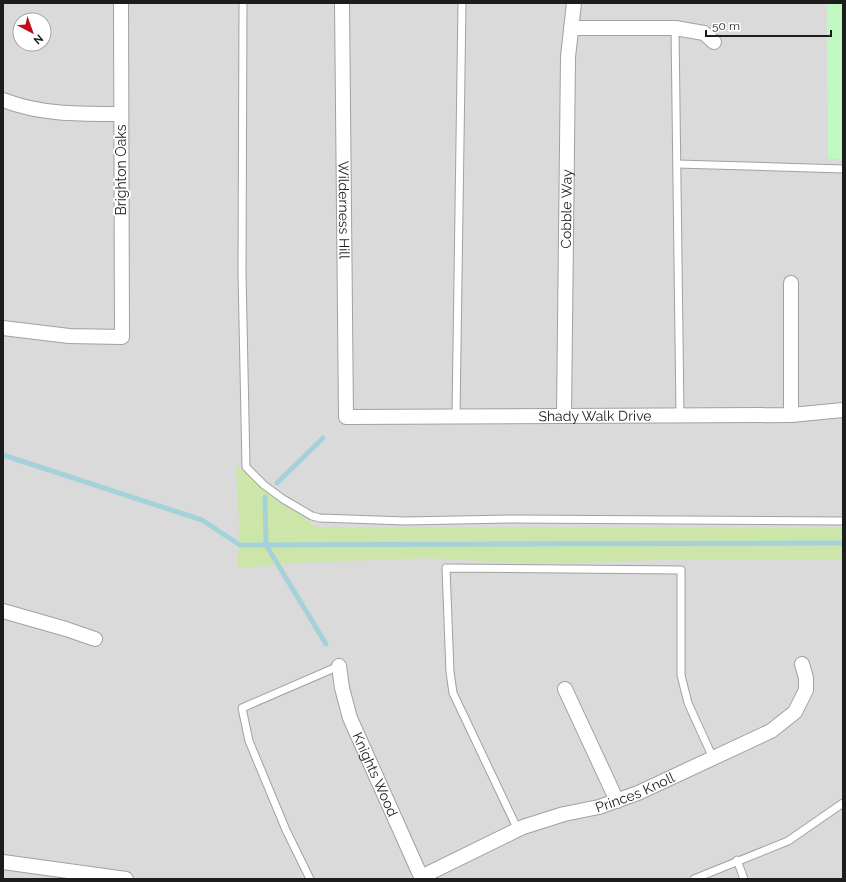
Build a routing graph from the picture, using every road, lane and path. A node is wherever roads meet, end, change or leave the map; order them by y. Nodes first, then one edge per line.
1 (121, 3) edge
2 (243, 3) edge
3 (342, 3) edge
4 (462, 3) edge
5 (574, 3) edge
6 (571, 28) junction
7 (675, 28) junction
8 (714, 42) dead end
9 (3, 100) edge
10 (121, 114) junction
11 (677, 164) junction
12 (843, 169) edge
13 (791, 283) dead end
14 (3, 328) edge
15 (843, 410) edge
16 (564, 415) junction
17 (680, 415) junction
18 (792, 415) junction
19 (456, 416) junction
20 (346, 417) joint
21 (843, 521) edge
22 (3, 611) edge
23 (95, 639) dead end
24 (802, 664) dead end
25 (339, 666) joint
26 (565, 689) dead end
27 (713, 758) junction
28 (617, 801) junction
29 (843, 803) edge
30 (518, 830) junction
31 (737, 860) junction
32 (3, 862) edge
33 (422, 878) edge
34 (126, 879) edge
35 (310, 879) edge
36 (694, 879) edge
37 (744, 879) edge

1 - 10 street, Brighton Oaks
2 - 21 lane
3 - 20 street, Wilderness Hill
4 - 19 lane
5 - 6 street, Cobble Way
6 - 7 street
6 - 16 street, Cobble Way
7 - 8 street
7 - 11 lane
9 - 10 street
10 - 14 street, Brighton Oaks
11 - 12 lane
11 - 17 lane
13 - 18 street
15 - 18 street, Shady Walk Drive
16 - 17 street, Shady Walk Drive
16 - 19 street, Shady Walk Drive
17 - 18 street, Shady Walk Drive
19 - 20 street, Shady Walk Drive
22 - 23 street
24 - 27 street, Princes Knoll
25 - 33 street, Knights Wood
25 - 35 lane
26 - 28 street
27 - 28 street, Princes Knoll
27 - 30 lane
28 - 30 street, Princes Knoll
29 - 31 lane
30 - 33 street, Princes Knoll
31 - 36 lane
31 - 37 lane
32 - 34 street

